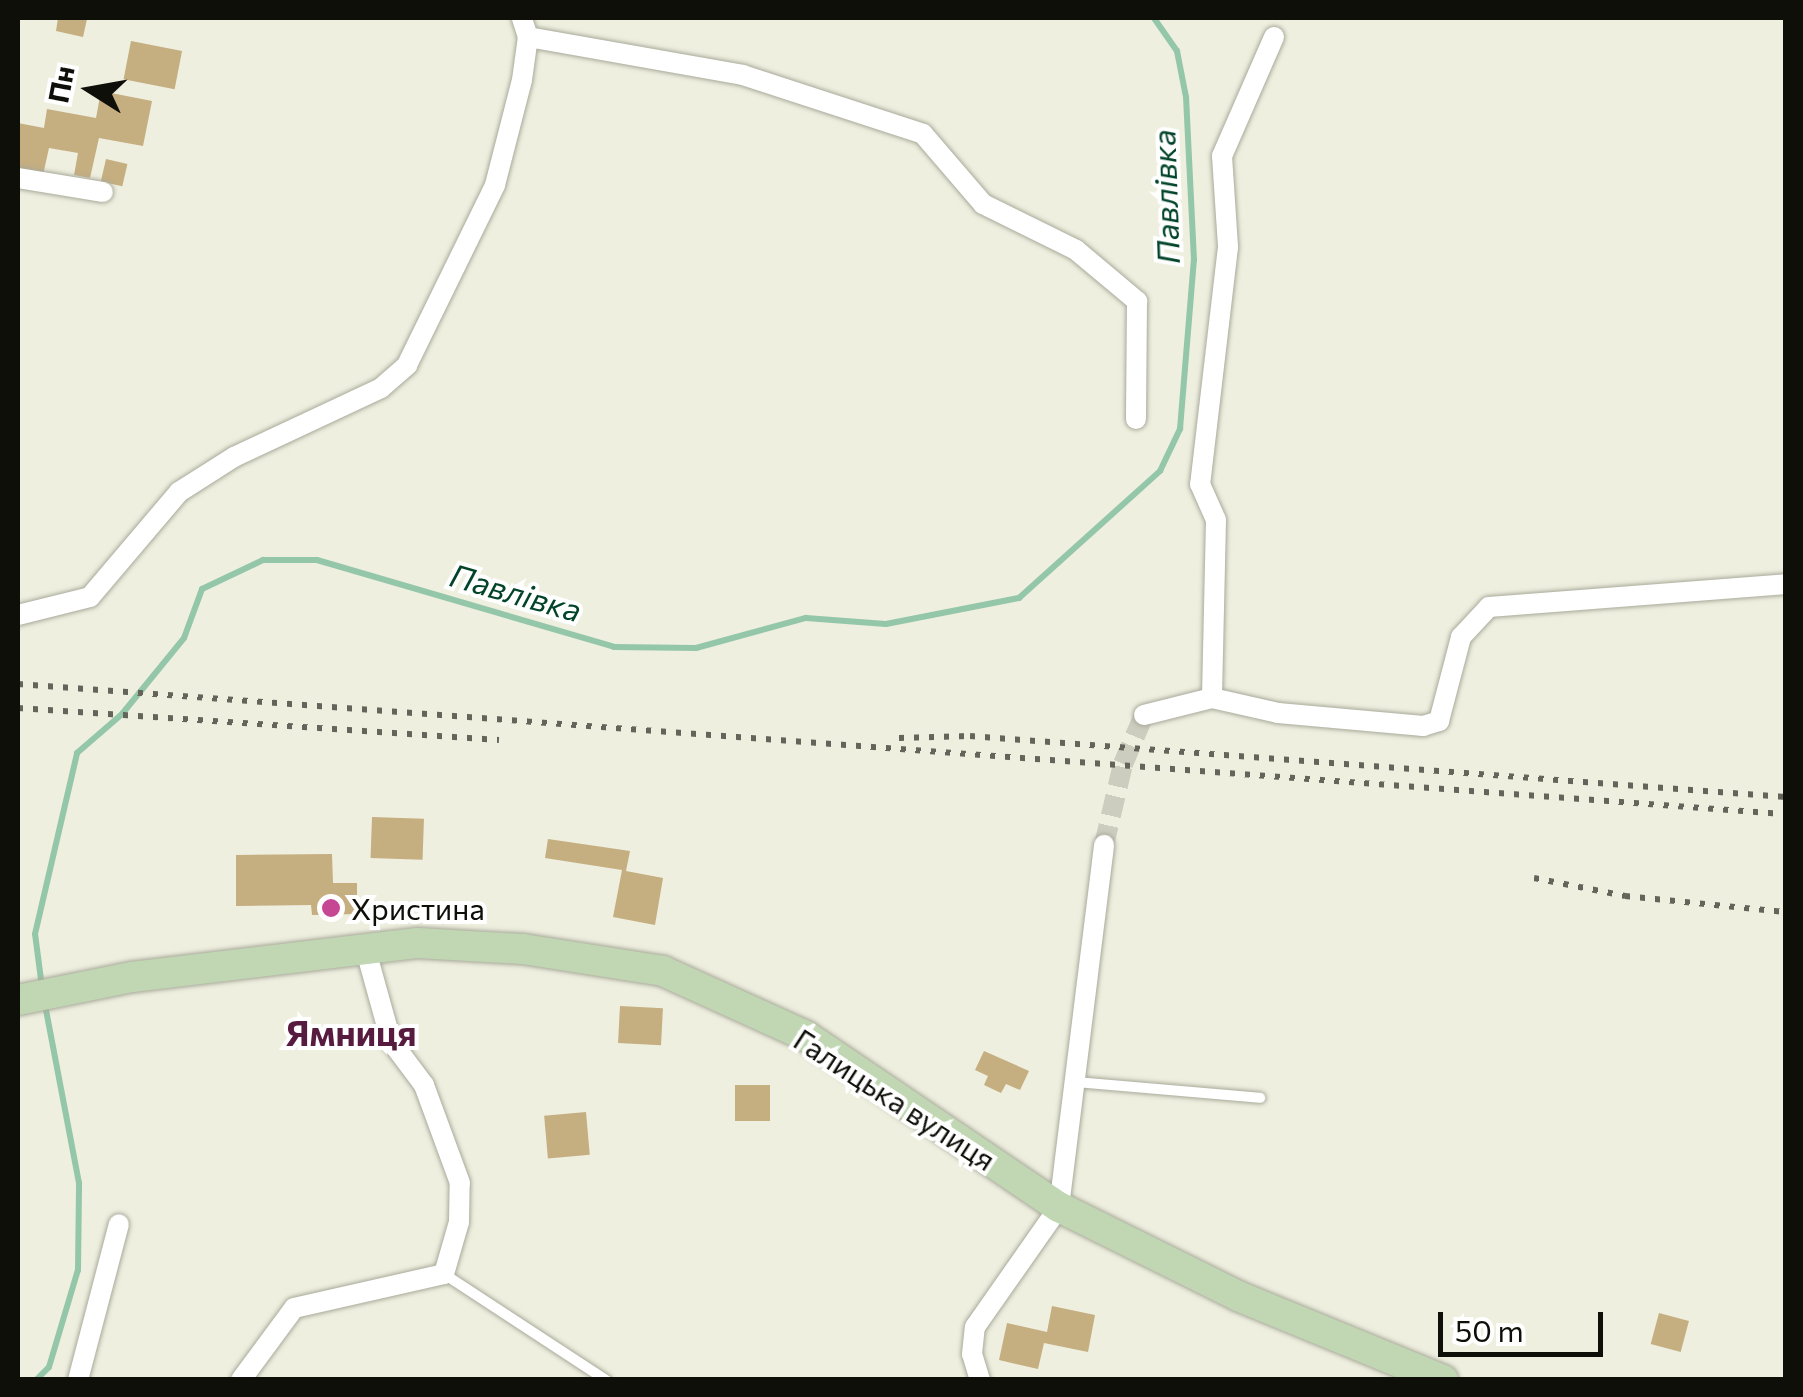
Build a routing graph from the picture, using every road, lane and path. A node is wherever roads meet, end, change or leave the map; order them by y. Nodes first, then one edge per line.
1 (525, 27) edge
2 (1274, 37) dead end
3 (18, 178) edge
4 (103, 192) dead end
5 (1136, 419) dead end
6 (1786, 584) edge
7 (18, 615) edge
8 (1212, 698) junction
9 (1144, 715) dead end
10 (1104, 845) tunnel mouth
11 (365, 947) junction
12 (18, 1000) edge
13 (1074, 1082) junction
14 (1260, 1098) dead end
15 (1058, 1207) junction
16 (119, 1224) dead end
17 (444, 1274) junction
18 (1427, 1376) edge
19 (78, 1380) edge
20 (241, 1380) edge
21 (606, 1380) edge
22 (980, 1380) edge

1 - 5 street
1 - 7 street
2 - 8 street
3 - 4 street
6 - 8 street
8 - 9 street
10 - 13 street
11 - 12 main road, Галицька вулиця
11 - 15 main road, Галицька вулиця
11 - 17 street
13 - 14 lane
13 - 15 street
15 - 18 main road, Галицька вулиця
15 - 22 street
16 - 19 street
17 - 20 street
17 - 21 lane

